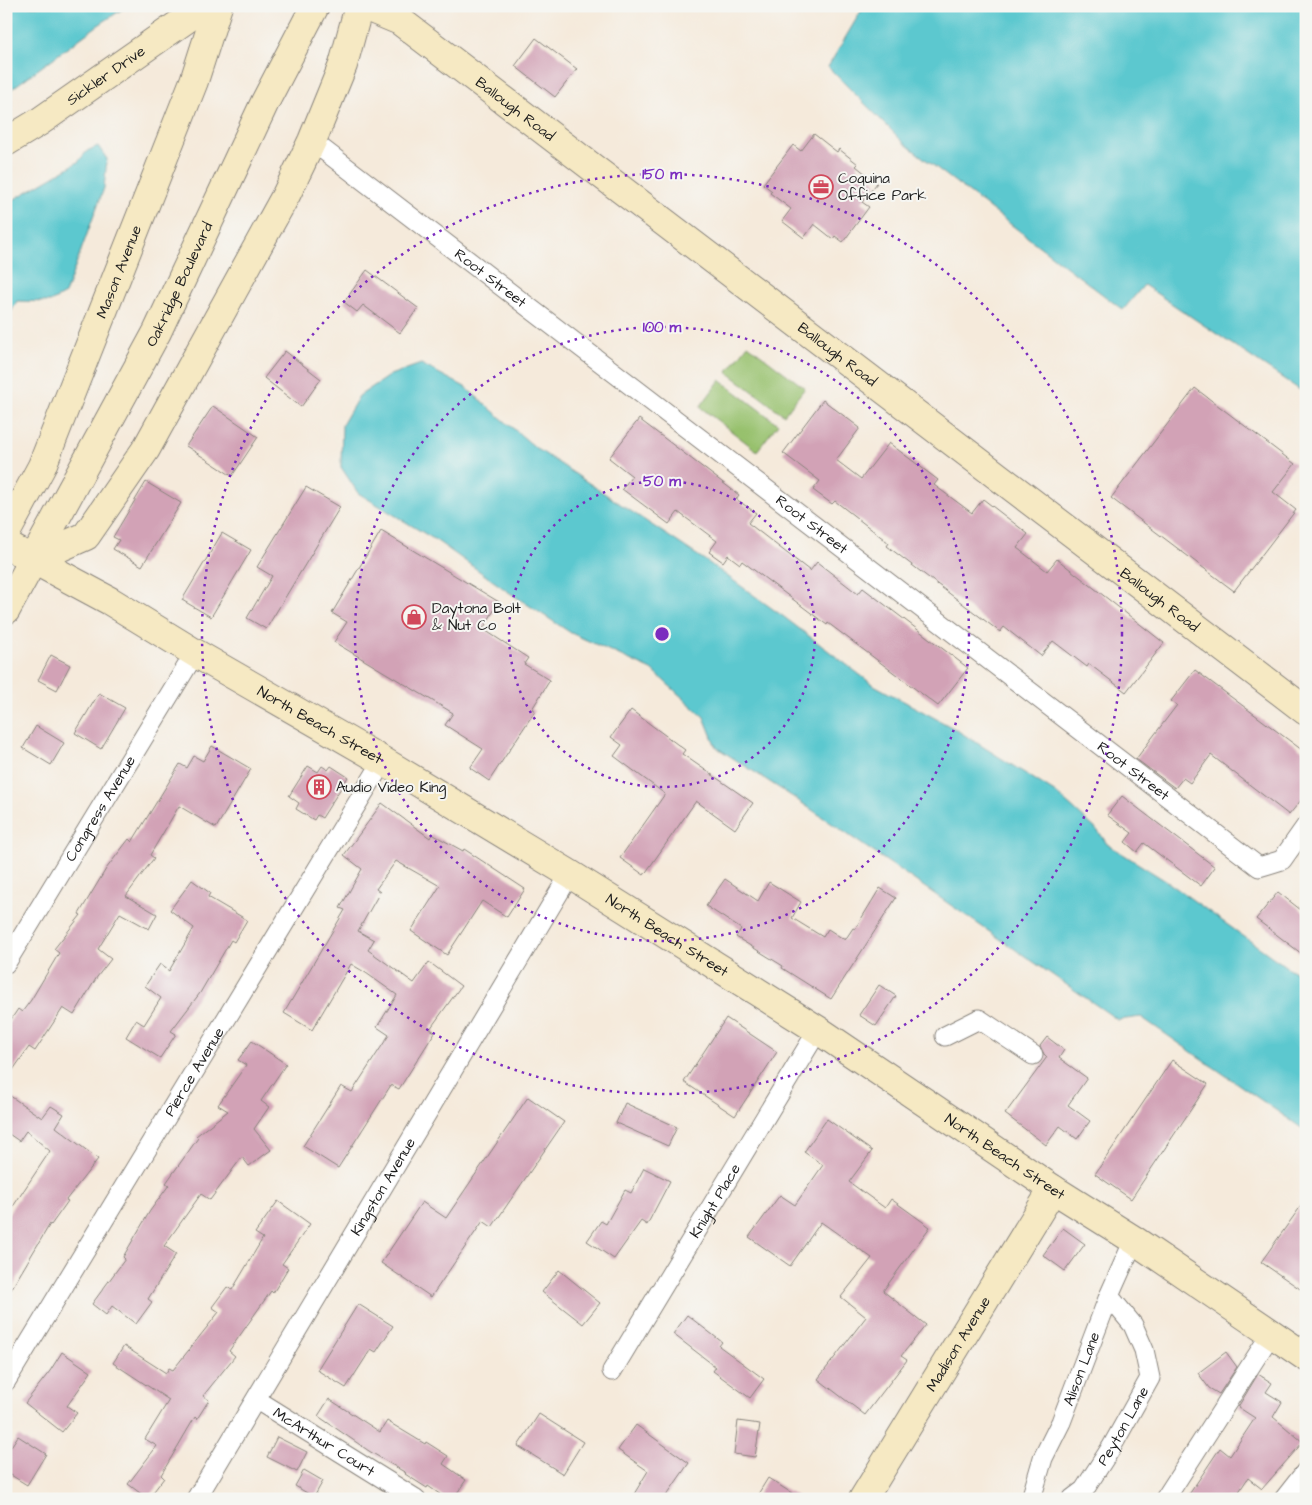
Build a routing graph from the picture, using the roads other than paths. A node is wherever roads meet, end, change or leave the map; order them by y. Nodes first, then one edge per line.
1 (205, 6) edge
2 (218, 6) edge
3 (315, 6) edge
4 (359, 6) edge
5 (364, 6) edge
6 (312, 141) junction
7 (6, 142) edge
8 (6, 533) edge
9 (6, 545) edge
10 (34, 559) junction
11 (6, 610) edge
12 (195, 652) junction
13 (1306, 711) edge
14 (382, 761) junction
15 (1306, 826) edge
16 (570, 874) junction
17 (6, 963) edge
18 (818, 1030) junction
19 (945, 1036) dead end
20 (1033, 1055) dead end
21 (1053, 1188) junction
22 (1134, 1240) junction
23 (1109, 1296) junction
24 (1271, 1334) junction
25 (1306, 1357) edge
26 (612, 1371) dead end
27 (6, 1381) edge
28 (257, 1400) junction
29 (1306, 1472) edge
30 (196, 1499) edge
31 (416, 1499) edge
32 (863, 1499) edge
33 (1031, 1499) edge
34 (1072, 1499) edge
35 (1166, 1499) edge
36 (1284, 1499) edge

1 - 7 street, Sickler Drive
2 - 8 street, Mason Avenue
3 - 10 street, Oakridge Boulevard
4 - 6 street
5 - 13 street, Ballough Road
6 - 10 street
6 - 15 street, Root Street
9 - 10 street, North Beach Street
10 - 11 street
10 - 12 street, North Beach Street
12 - 14 street, North Beach Street
12 - 17 street, Congress Avenue
14 - 16 street, North Beach Street
14 - 27 street, Pierce Avenue
16 - 18 street, North Beach Street
16 - 28 street, Kingston Avenue
18 - 21 street, North Beach Street
18 - 26 street, Knight Place
19 - 20 street
21 - 22 street, North Beach Street
21 - 32 street, Madison Avenue
22 - 23 street, Alison Lane
22 - 24 street, North Beach Street
23 - 33 street, Alison Lane
23 - 34 street, Peyton Lane
24 - 25 street, North Beach Street
24 - 35 street
28 - 30 street, Kingston Avenue
28 - 31 street, McArthur Court
29 - 36 street

